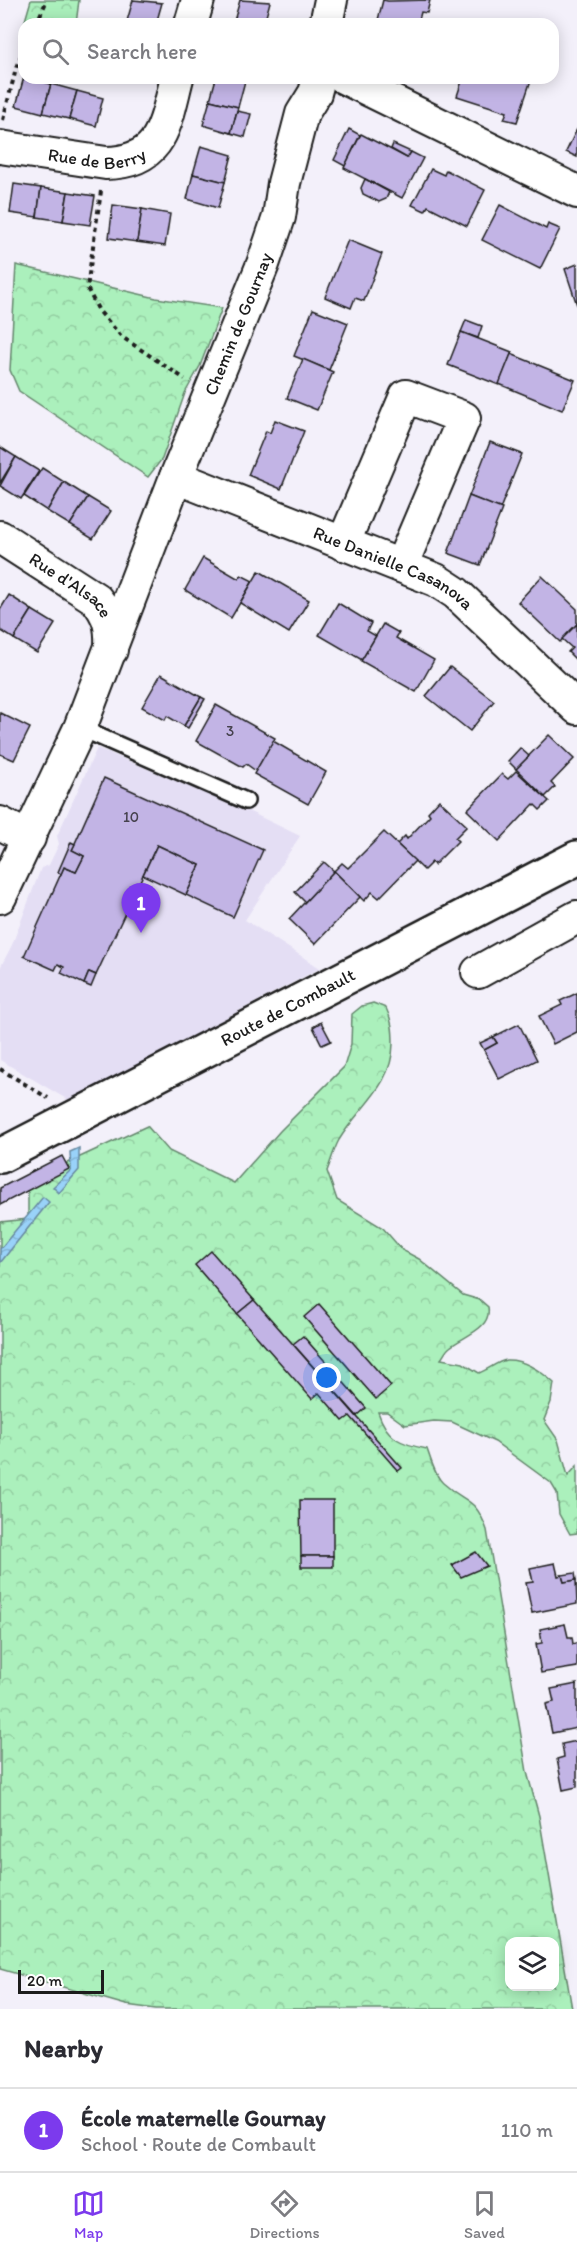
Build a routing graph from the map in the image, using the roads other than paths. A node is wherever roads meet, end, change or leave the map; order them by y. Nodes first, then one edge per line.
1 (198, 0) edge
2 (331, 0) edge
3 (193, 18) edge
4 (327, 18) edge
5 (175, 84) edge
6 (317, 84) edge
7 (357, 84) edge
8 (1, 134) edge
9 (577, 192) edge
10 (176, 477) junction
11 (0, 537) edge
12 (343, 543) junction
13 (142, 566) junction
14 (401, 566) junction
15 (78, 586) junction
16 (111, 650) junction
17 (577, 708) edge
18 (80, 728) junction
19 (246, 801) dead end
20 (0, 823) edge
21 (29, 838) junction
22 (577, 858) edge
23 (0, 897) edge
24 (577, 917) edge
25 (478, 972) dead end
26 (0, 1156) edge

1 - 3 street
2 - 4 street
5 - 8 street, Rue de Berry
6 - 10 street, Chemin de Gournay
7 - 9 street
10 - 12 street, Rue Danielle Casanova
10 - 13 street, Chemin de Gournay
11 - 15 street, Rue d'Alsace
12 - 14 street, Rue Danielle Casanova
12 - 14 street
13 - 15 street
13 - 16 street, Chemin de Gournay
14 - 17 street, Rue Danielle Casanova
15 - 16 street, Rue d'Alsace
16 - 18 street, Chemin de Gournay
18 - 19 lane
18 - 21 street, Chemin de Gournay
20 - 21 street
21 - 23 street, Chemin de Gournay
22 - 26 main road, Route de Combault
24 - 25 street

